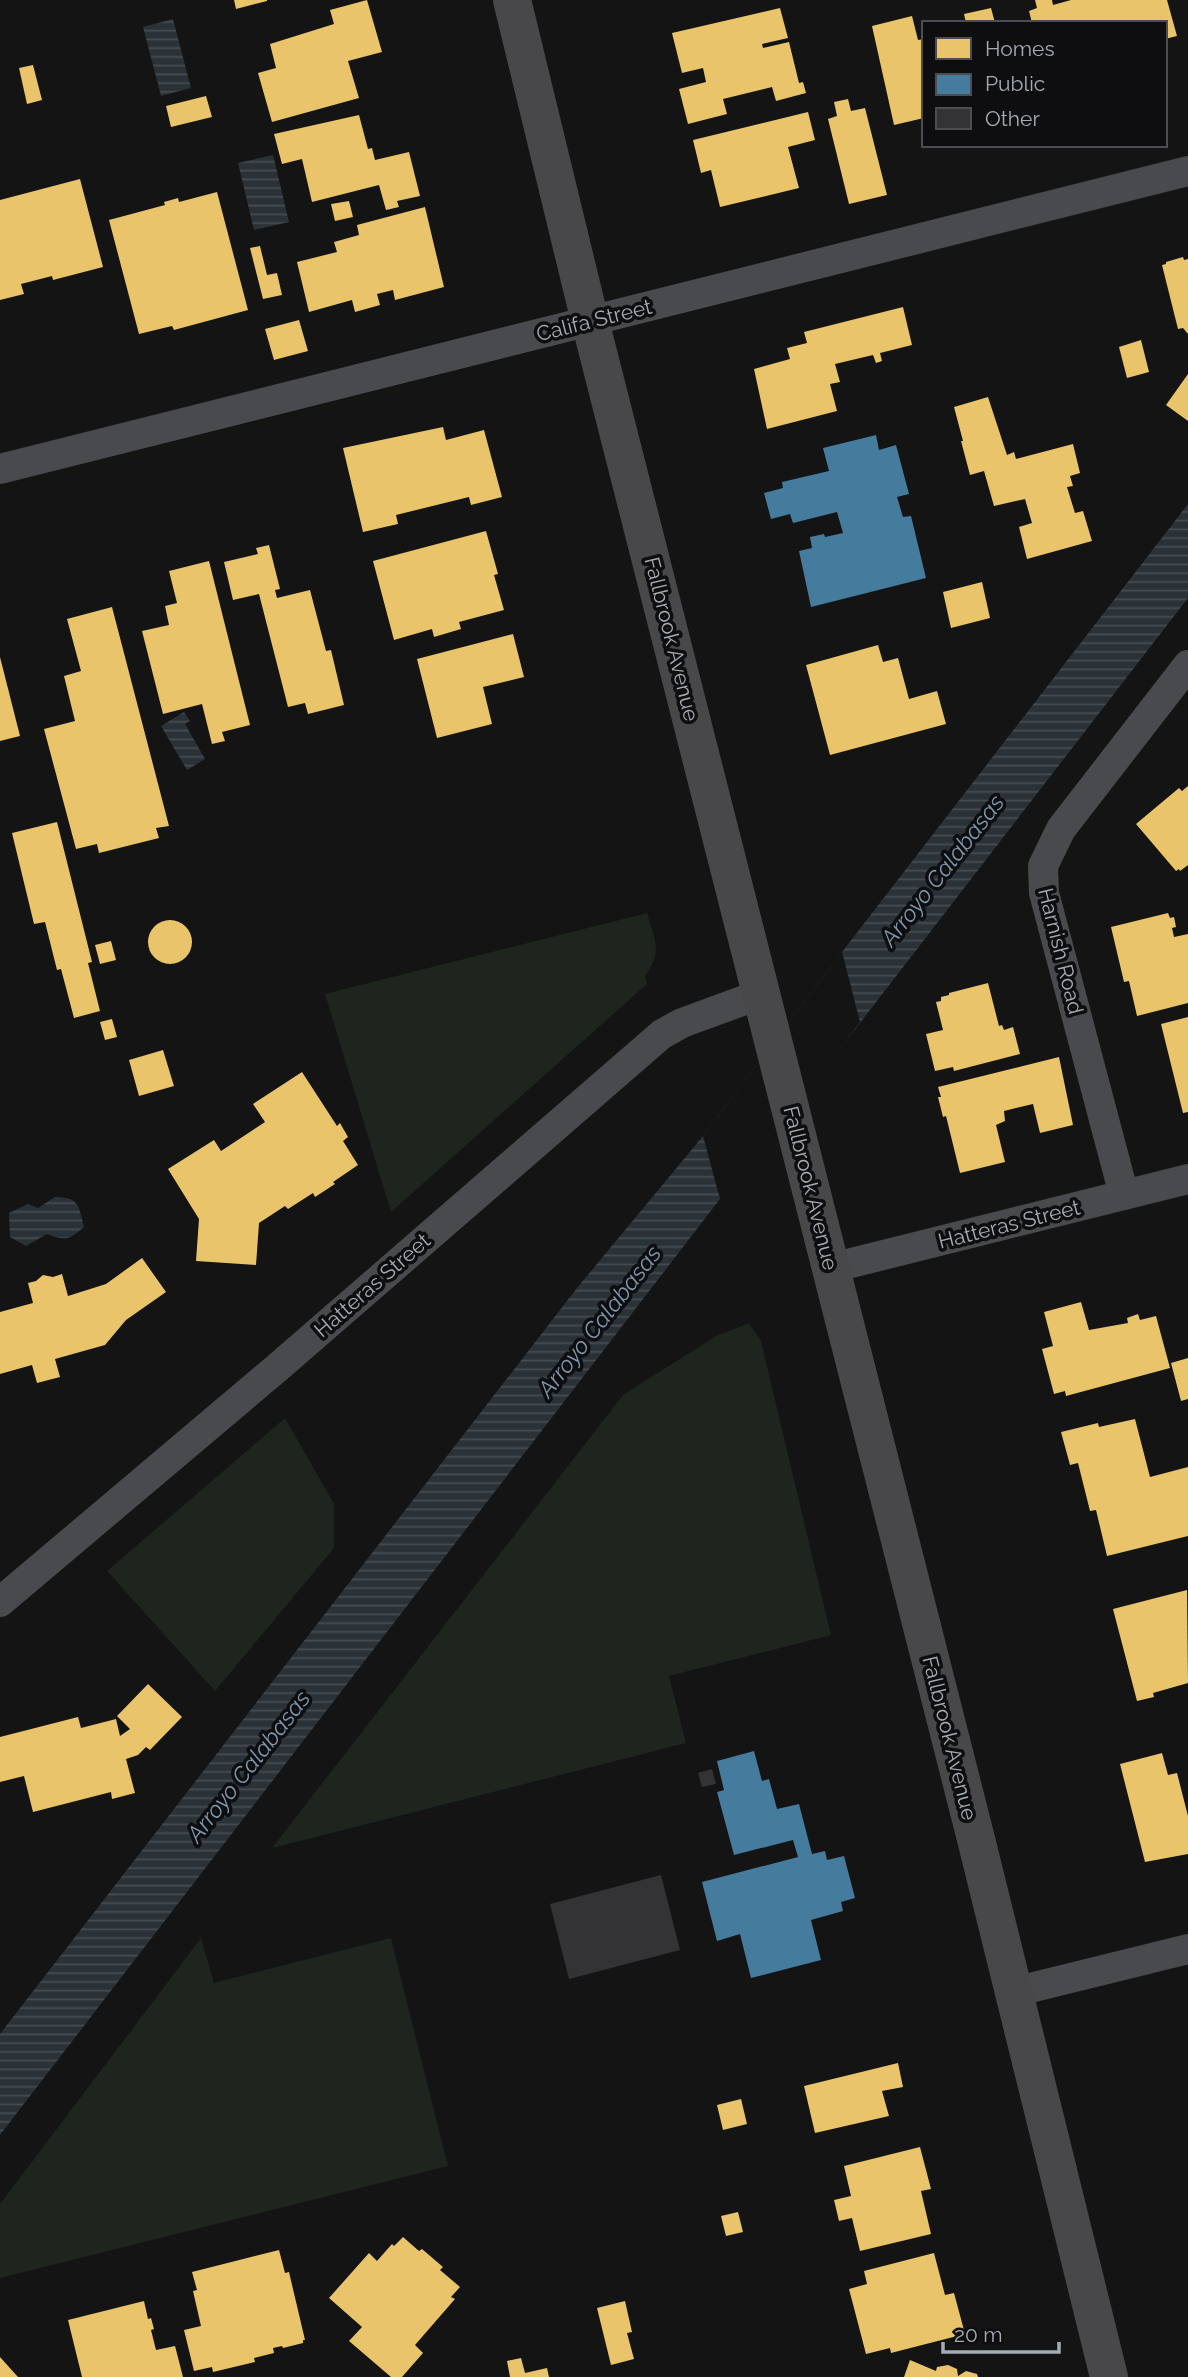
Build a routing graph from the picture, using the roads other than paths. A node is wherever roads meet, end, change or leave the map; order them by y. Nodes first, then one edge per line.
1 (512, 0) edge
2 (1188, 170) edge
3 (590, 321) junction
4 (0, 469) edge
5 (1188, 665) edge
6 (761, 994) junction
7 (1188, 1179) edge
8 (1124, 1195) junction
9 (831, 1268) junction
10 (0, 1602) edge
11 (1188, 1949) edge
12 (1014, 1992) junction
13 (1109, 2377) edge

1 - 3 main road, Fallbrook Avenue
2 - 3 street, Califa Street
3 - 4 street, Califa Street
3 - 6 main road, Fallbrook Avenue
5 - 8 street, Harnish Road
6 - 9 main road, Fallbrook Avenue
6 - 10 street, Hatteras Street
7 - 8 street, Hatteras Street
8 - 9 street, Hatteras Street
9 - 12 main road, Fallbrook Avenue
11 - 12 street
12 - 13 main road, Fallbrook Avenue

